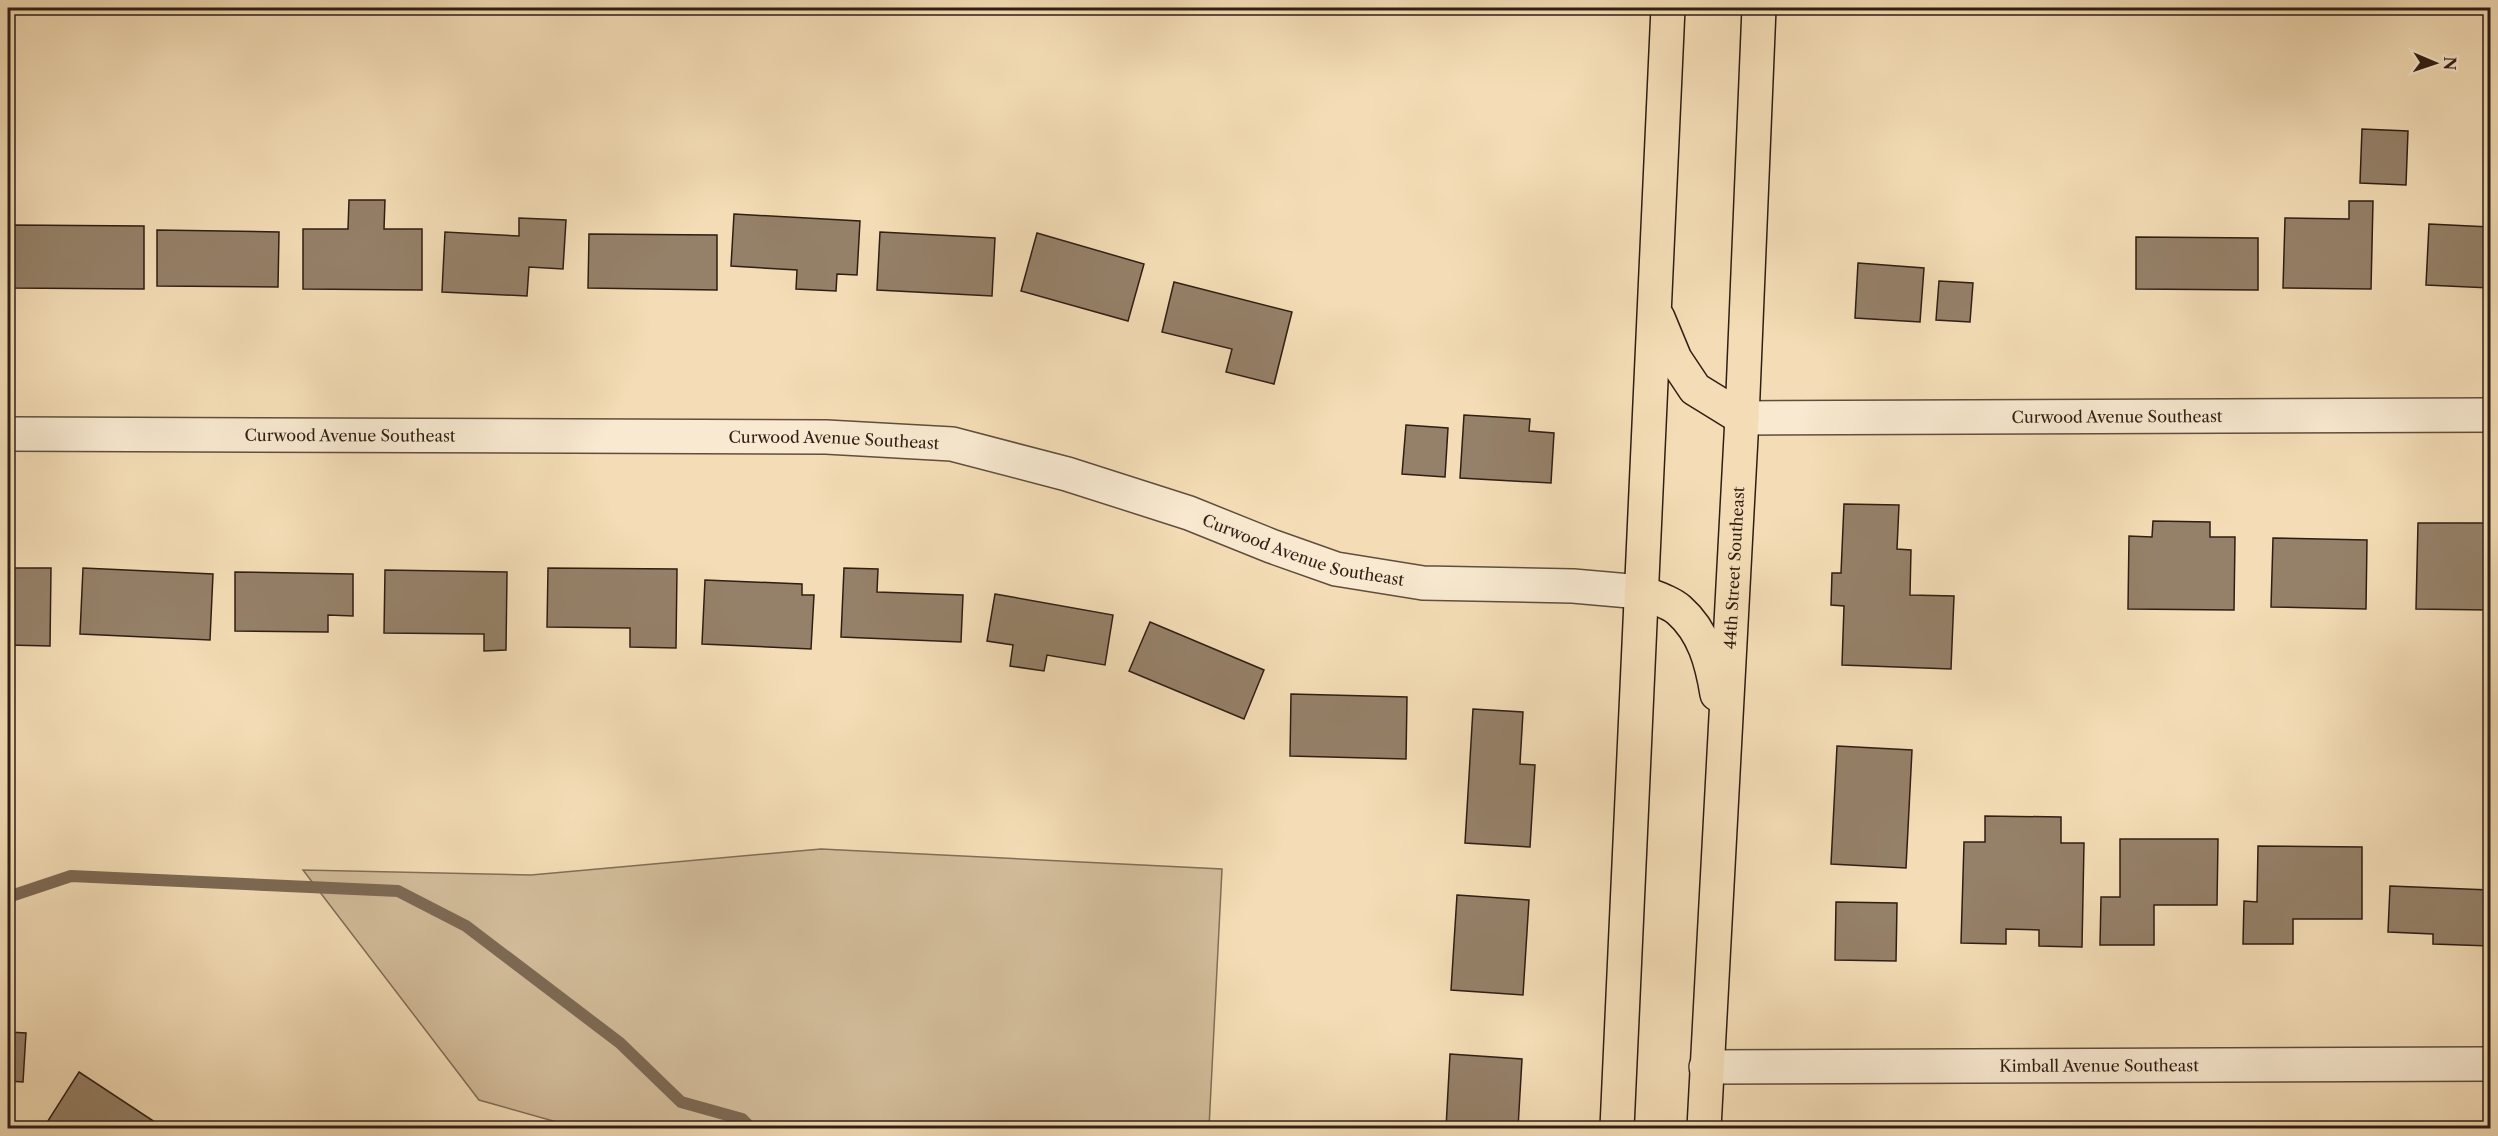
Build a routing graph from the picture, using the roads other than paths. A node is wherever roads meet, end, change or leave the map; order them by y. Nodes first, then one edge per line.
1 (1668, 8) edge
2 (1759, 8) edge
3 (1654, 308) junction
4 (2490, 415) edge
5 (1742, 418) junction
6 (8, 434) edge
7 (1641, 592) junction
8 (1724, 740) junction
9 (2490, 1064) edge
10 (1706, 1067) junction
11 (1617, 1128) edge
12 (1704, 1128) edge

1 - 3 main road
2 - 5 main road, 44th Street Southeast
3 - 5 main road
3 - 7 main road
4 - 5 street, Curwood Avenue Southeast
5 - 8 main road, 44th Street Southeast
6 - 7 street, Curwood Avenue Southeast
7 - 8 main road
7 - 11 main road
8 - 10 main road, 44th Street Southeast
9 - 10 street, Kimball Avenue Southeast
10 - 12 main road, 44th Street Southeast

